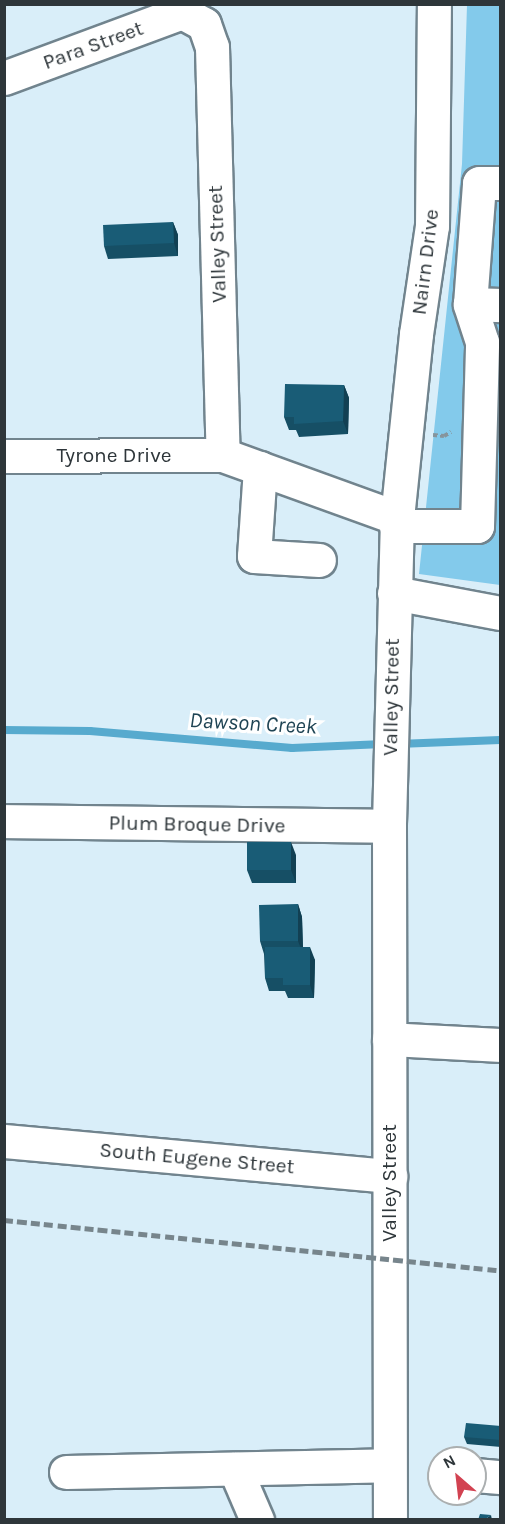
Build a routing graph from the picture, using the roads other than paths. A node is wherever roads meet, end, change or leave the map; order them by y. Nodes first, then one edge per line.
1 (435, 4) edge
2 (182, 12) joint
3 (4, 78) edge
4 (501, 183) edge
5 (485, 305) edge
6 (223, 455) junction
7 (4, 456) edge
8 (260, 468) junction
9 (397, 522) junction
10 (319, 560) dead end
11 (394, 593) junction
12 (501, 614) edge
13 (4, 821) edge
14 (389, 825) junction
15 (389, 1039) junction
16 (493, 1040) edge
17 (4, 1141) edge
18 (390, 1176) junction
19 (389, 1465) junction
20 (234, 1469) junction
21 (66, 1472) dead end
22 (257, 1520) edge
23 (390, 1520) edge

1 - 9 street, Nairn Drive
2 - 3 street, Para Street
2 - 6 street, Valley Street
4 - 5 street
5 - 9 street
6 - 7 street, Tyrone Drive
6 - 8 street
8 - 9 street
8 - 10 street
9 - 11 street, Valley Street
11 - 12 street
11 - 14 street, Valley Street
13 - 14 street, Plum Broque Drive
14 - 15 street, Valley Street
15 - 16 street
15 - 18 street, Valley Street
17 - 18 street, South Eugene Street
18 - 19 street, Valley Street
19 - 20 street
19 - 23 street, Valley Street
20 - 21 street
20 - 22 street

